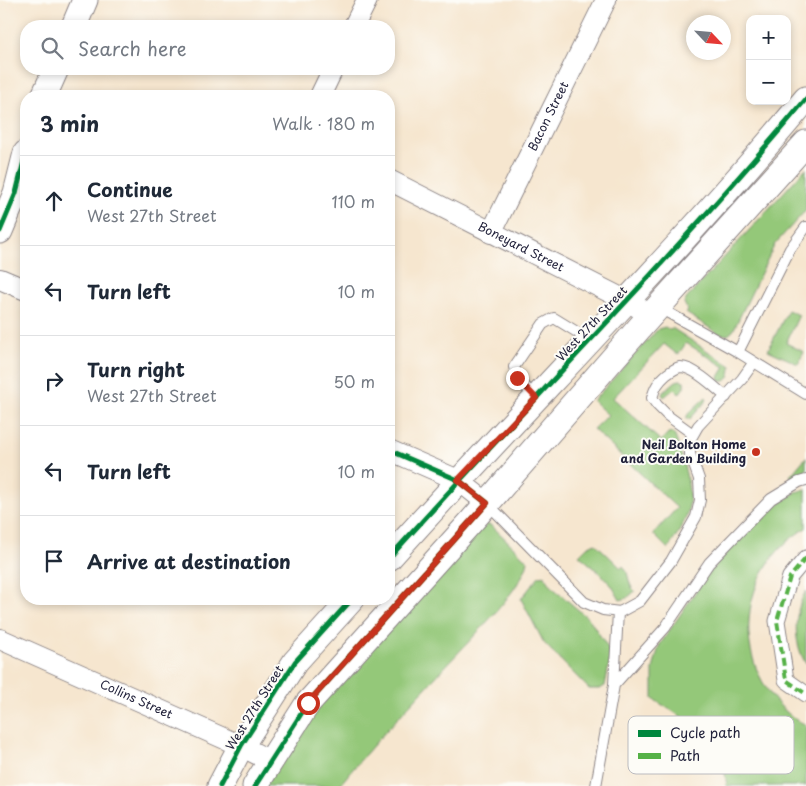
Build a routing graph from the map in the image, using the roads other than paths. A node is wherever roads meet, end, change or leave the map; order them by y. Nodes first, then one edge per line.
1 (85, 0) edge
2 (367, 0) edge
3 (606, 0) edge
4 (77, 20) edge
5 (357, 20) edge
6 (53, 75) edge
7 (331, 75) edge
8 (47, 90) edge
9 (323, 90) edge
10 (806, 99) edge
11 (806, 143) edge
12 (20, 177) edge
13 (395, 183) edge
14 (806, 227) edge
15 (0, 231) edge
16 (491, 233) junction
17 (0, 279) edge
18 (20, 287) edge
19 (628, 301) junction
20 (655, 311) junction
21 (591, 340) junction
22 (738, 352) junction
23 (754, 362) junction
24 (806, 394) edge
25 (726, 397) junction
26 (536, 398) junction
27 (693, 434) junction
28 (395, 453) edge
29 (458, 480) junction
30 (806, 480) edge
31 (487, 503) junction
32 (395, 551) edge
33 (806, 558) edge
34 (347, 605) edge
35 (618, 612) junction
36 (0, 639) edge
37 (614, 685) junction
38 (806, 694) edge
39 (241, 746) junction
40 (270, 761) junction
41 (220, 786) edge
42 (255, 786) edge
43 (596, 786) edge

1 - 4 street
2 - 5 street
3 - 16 street, Bacon Street
6 - 8 street
7 - 9 street
10 - 19 street, West 27th Street
11 - 20 street
12 - 15 street
13 - 16 street, Boneyard Street
14 - 22 lane
16 - 19 street, Boneyard Street
17 - 18 street
19 - 20 street, Boneyard Street
19 - 21 street, West 27th Street
20 - 22 lane
20 - 31 street
21 - 26 street, West 27th Street
21 - 26 lane
22 - 23 lane
23 - 24 lane
23 - 25 lane
25 - 27 lane
25 - 27 lane
26 - 29 street, West 27th Street
27 - 35 lane
28 - 29 street
29 - 31 street
29 - 32 street, West 27th Street
30 - 37 lane
31 - 35 lane
31 - 40 street
33 - 38 street
34 - 39 street, West 27th Street
35 - 37 lane
36 - 39 street, Collins Street
37 - 43 lane
39 - 40 street, Collins Street
39 - 41 street, West 27th Street
40 - 42 street

